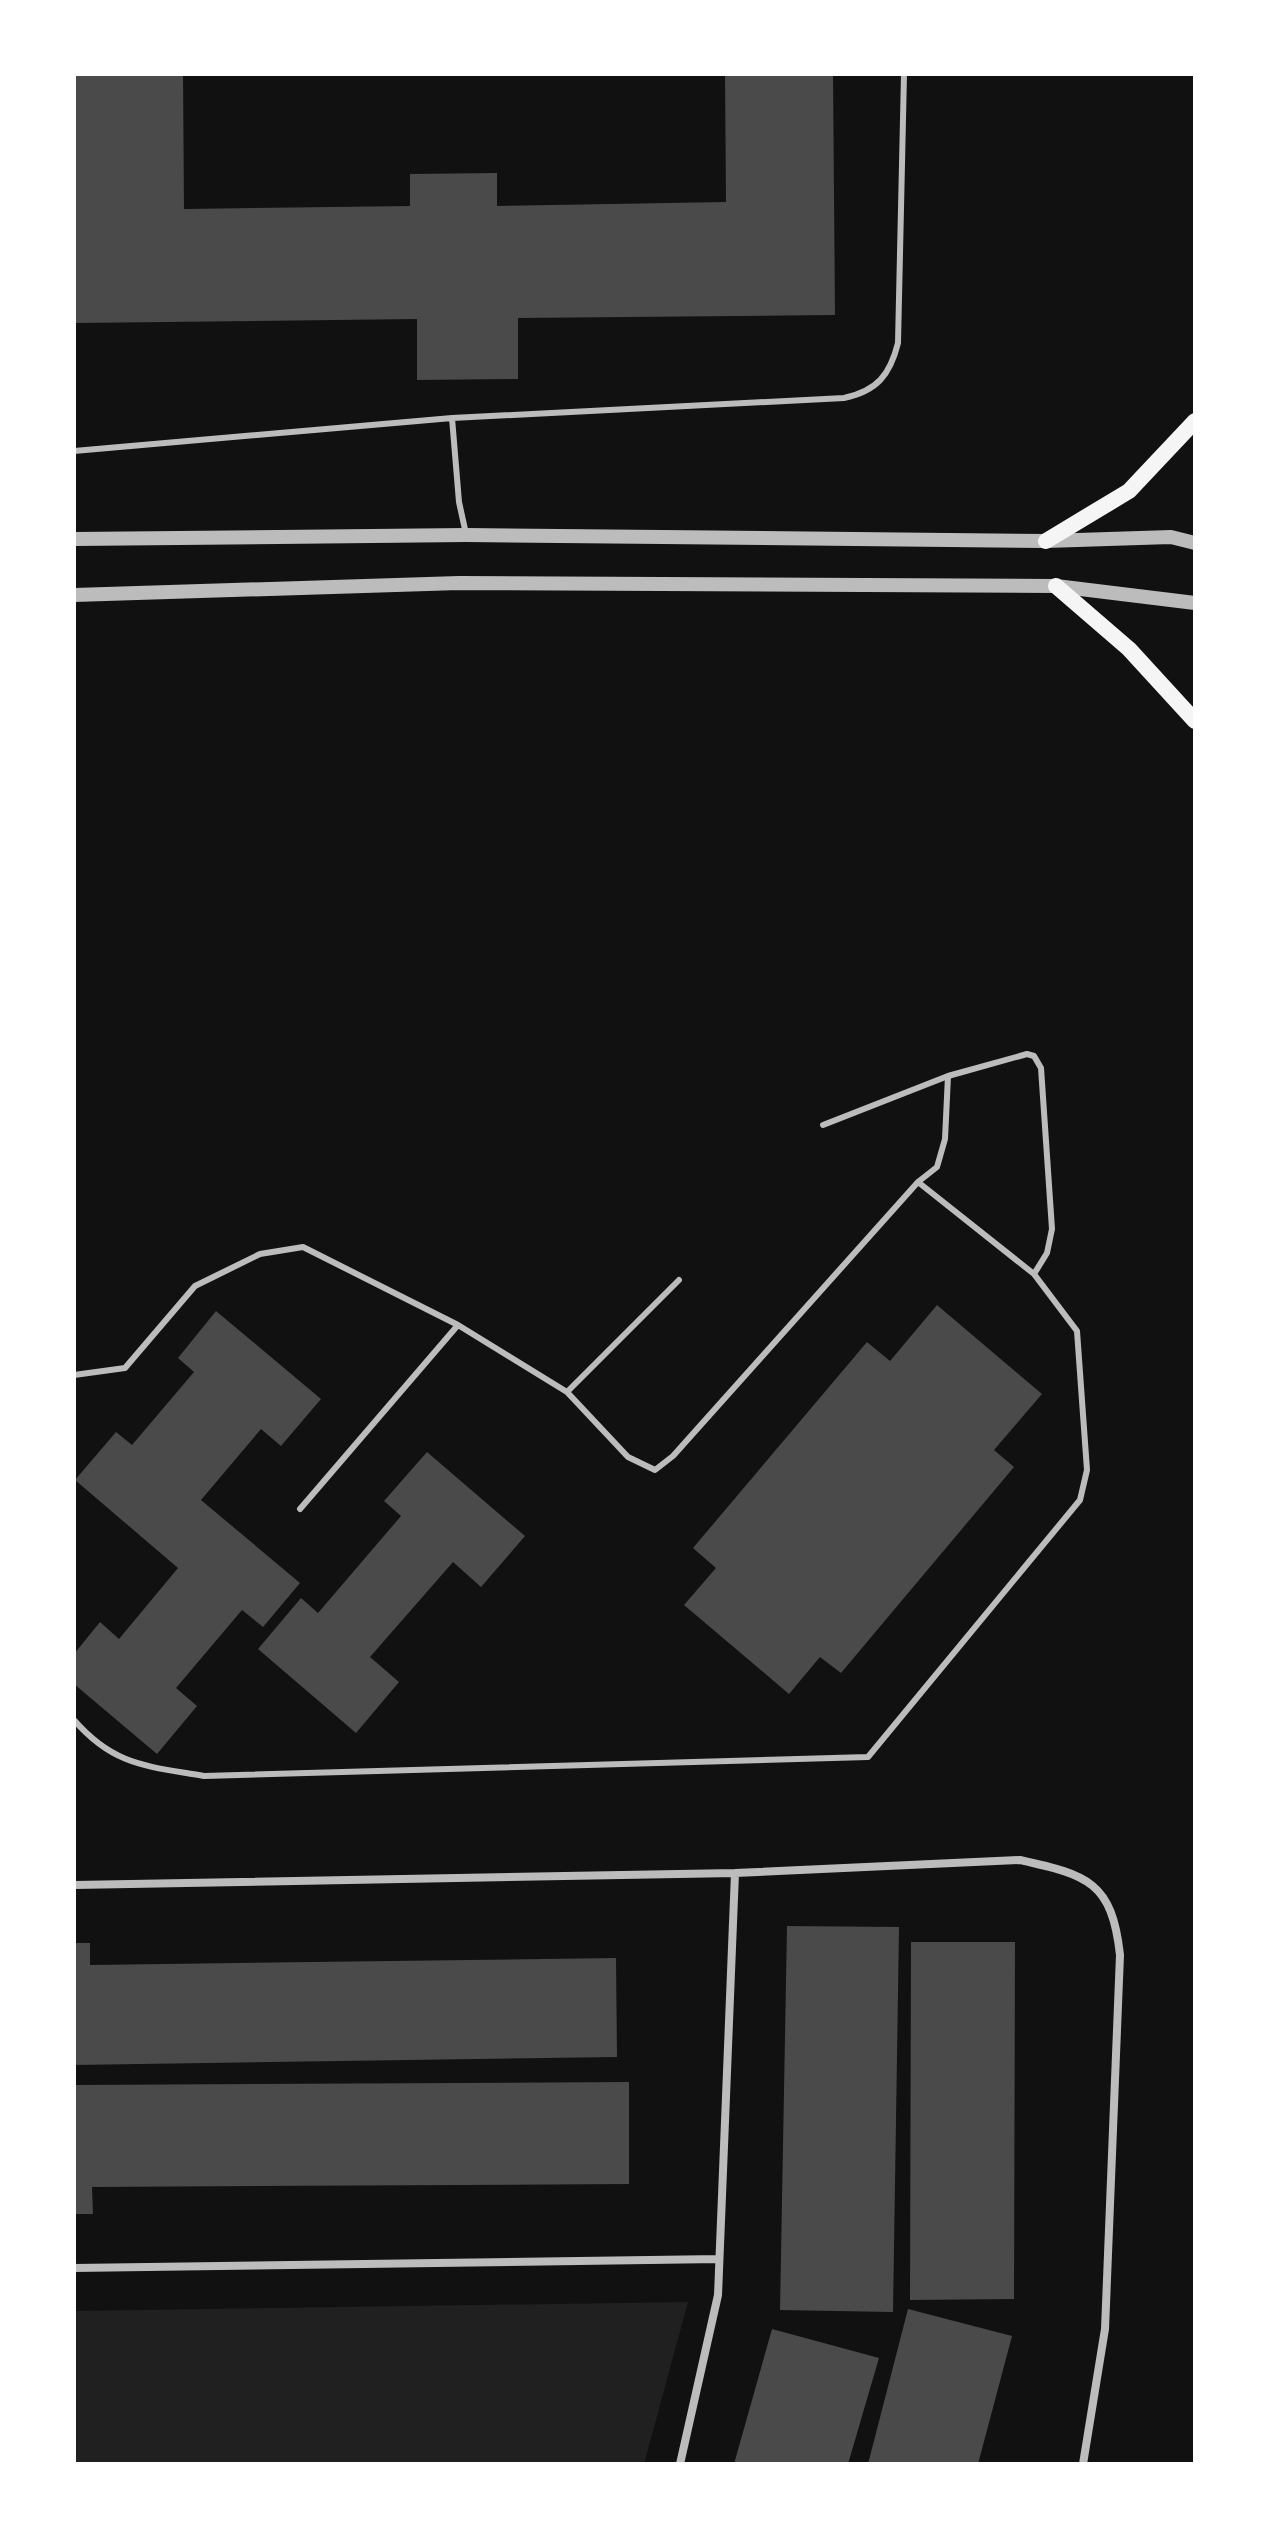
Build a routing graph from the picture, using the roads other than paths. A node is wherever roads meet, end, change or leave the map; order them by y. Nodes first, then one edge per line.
1 (904, 74) edge
2 (452, 418) junction
3 (1195, 421) edge
4 (74, 451) edge
5 (466, 535) junction
6 (74, 539) edge
7 (1046, 541) junction
8 (1195, 543) edge
9 (1056, 586) junction
10 (74, 595) edge
11 (1195, 603) edge
12 (1195, 721) edge
13 (948, 1076) junction
14 (823, 1125) dead end
15 (918, 1182) junction
16 (1034, 1274) junction
17 (679, 1280) dead end
18 (458, 1325) junction
19 (74, 1375) edge
20 (567, 1392) junction
21 (300, 1509) dead end
22 (74, 1720) edge
23 (735, 1873) junction
24 (74, 1885) edge
25 (719, 2259) junction
26 (74, 2268) edge
27 (680, 2464) edge
28 (1083, 2464) edge

1 - 2 lane
2 - 4 lane
2 - 5 lane
3 - 7 main road
5 - 6 street
5 - 7 street
7 - 8 street
9 - 10 street
9 - 11 street
9 - 12 main road
13 - 14 lane
13 - 15 lane
13 - 16 lane
15 - 16 lane
15 - 20 lane
16 - 22 lane
17 - 20 lane
18 - 19 lane
18 - 20 lane
18 - 21 lane
23 - 24 street
23 - 25 street
23 - 28 street
25 - 26 street
25 - 27 street

